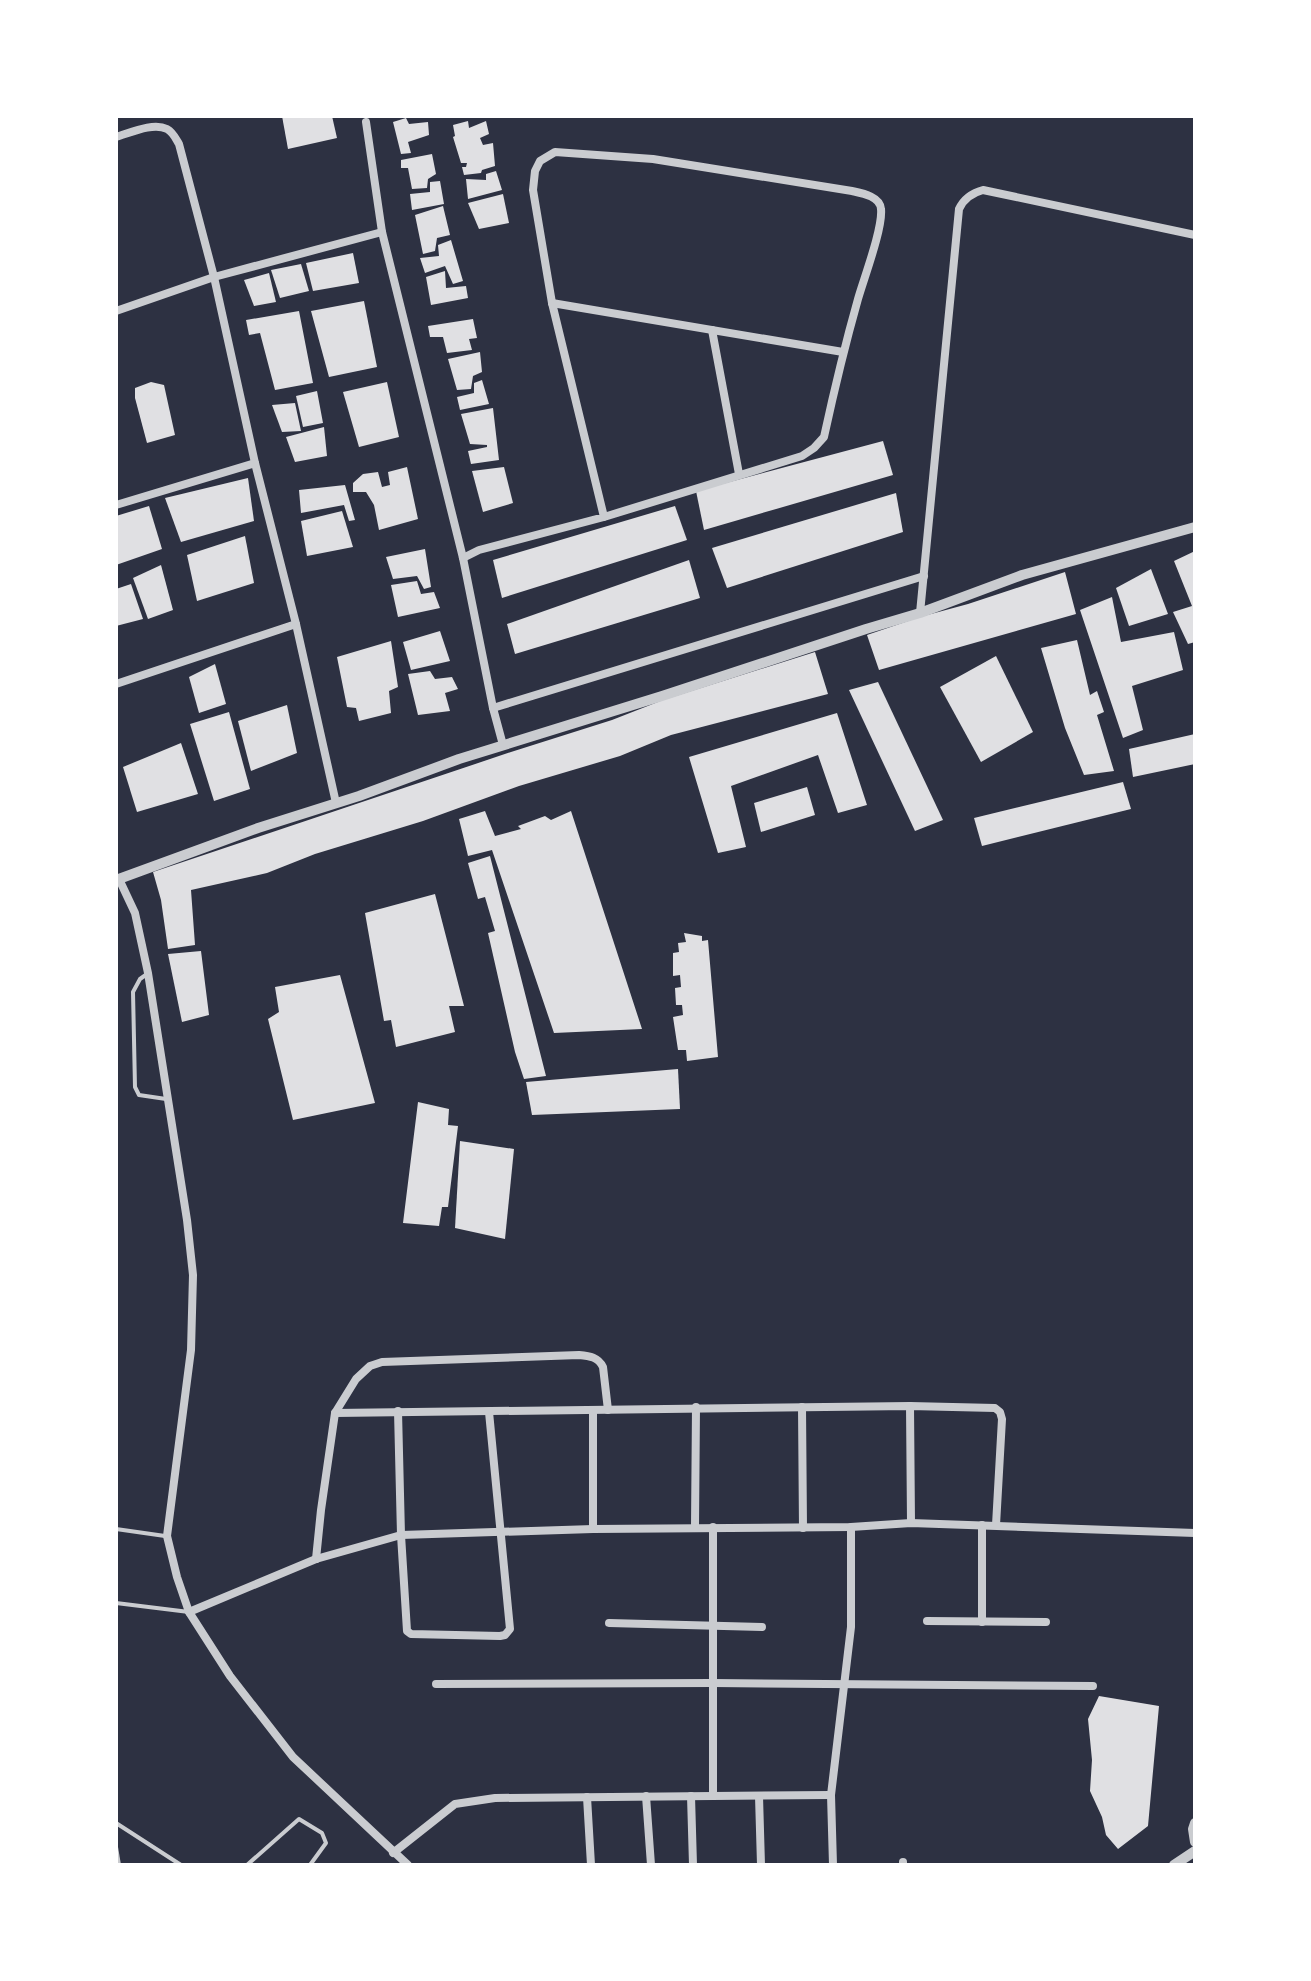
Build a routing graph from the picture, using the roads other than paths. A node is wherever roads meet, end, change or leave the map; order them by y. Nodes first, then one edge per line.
1 (366, 122) dead end
2 (116, 137) edge
3 (382, 232) junction
4 (1195, 235) edge
5 (214, 277) junction
6 (552, 303) junction
7 (116, 311) edge
8 (712, 330) junction
9 (843, 352) junction
10 (255, 463) junction
11 (739, 474) junction
12 (116, 505) edge
13 (604, 517) junction
14 (1195, 527) edge
15 (463, 558) junction
16 (924, 576) junction
17 (920, 613) junction
18 (296, 624) junction
19 (116, 684) edge
20 (493, 708) junction
21 (503, 745) junction
22 (336, 803) junction
23 (118, 880) edge
24 (148, 973) junction
25 (169, 1099) junction
26 (910, 1406) junction
27 (696, 1407) junction
28 (802, 1407) junction
29 (593, 1410) junction
30 (608, 1410) junction
31 (398, 1411) junction
32 (489, 1412) junction
33 (335, 1413) junction
34 (911, 1523) junction
35 (982, 1525) junction
36 (996, 1525) junction
37 (695, 1527) junction
38 (713, 1527) junction
39 (851, 1527) junction
40 (803, 1528) junction
41 (116, 1529) edge
42 (593, 1529) junction
43 (502, 1530) junction
44 (1195, 1533) edge
45 (401, 1535) junction
46 (167, 1536) junction
47 (316, 1559) junction
48 (116, 1603) edge
49 (189, 1612) junction
50 (927, 1621) dead end
51 (982, 1622) junction
52 (1046, 1622) dead end
53 (609, 1623) dead end
54 (712, 1624) junction
55 (762, 1627) dead end
56 (713, 1683) junction
57 (436, 1684) dead end
58 (844, 1685) junction
59 (1093, 1686) dead end
60 (831, 1795) junction
61 (646, 1796) junction
62 (691, 1796) junction
63 (713, 1796) junction
64 (759, 1796) junction
65 (587, 1797) junction
66 (116, 1823) edge
67 (1195, 1823) edge
68 (1195, 1842) edge
69 (116, 1847) edge
70 (1195, 1851) edge
71 (393, 1853) junction
72 (119, 1865) edge
73 (181, 1865) edge
74 (247, 1865) edge
75 (310, 1865) edge
76 (408, 1865) edge
77 (591, 1865) edge
78 (651, 1865) edge
79 (693, 1865) edge
80 (761, 1865) edge
81 (833, 1865) edge
82 (1174, 1865) edge

1 - 3 street
2 - 5 street
3 - 5 street
3 - 15 street
4 - 16 street
5 - 7 street
5 - 10 street
6 - 8 street
6 - 9 street
6 - 13 street
8 - 9 street
8 - 11 street
9 - 11 street
10 - 12 street
10 - 18 street
11 - 13 street
13 - 15 street
14 - 17 street
15 - 20 street
16 - 17 street
16 - 20 street
17 - 21 street
18 - 19 street
18 - 22 street
20 - 21 street
21 - 22 street
22 - 23 street
23 - 24 street
24 - 25 street
24 - 25 lane
25 - 46 street
26 - 28 street
26 - 34 street
26 - 36 street
27 - 28 street
27 - 30 street
27 - 37 street
28 - 40 street
29 - 30 street
29 - 32 street
29 - 42 street
30 - 33 street
31 - 32 street
31 - 33 street
31 - 45 street
32 - 43 street
33 - 47 street
34 - 35 street
34 - 39 street
35 - 36 street
35 - 51 street
36 - 44 street
37 - 38 street
37 - 42 street
38 - 40 street
38 - 54 street
39 - 40 street
39 - 58 street
41 - 46 lane
42 - 43 street
43 - 45 street
43 - 45 street
45 - 47 street
46 - 49 street
47 - 49 street
48 - 49 lane
49 - 71 street
50 - 51 street
51 - 52 street
53 - 54 street
54 - 55 street
54 - 56 street
56 - 57 street
56 - 58 street
56 - 63 street
58 - 59 street
58 - 60 street
60 - 64 street
60 - 81 street
61 - 62 street
61 - 65 street
61 - 78 street
62 - 63 street
62 - 79 street
63 - 64 street
64 - 80 street
65 - 71 street
65 - 77 street
66 - 73 lane
67 - 68 street
69 - 72 lane
70 - 82 street
71 - 76 street
74 - 75 lane

